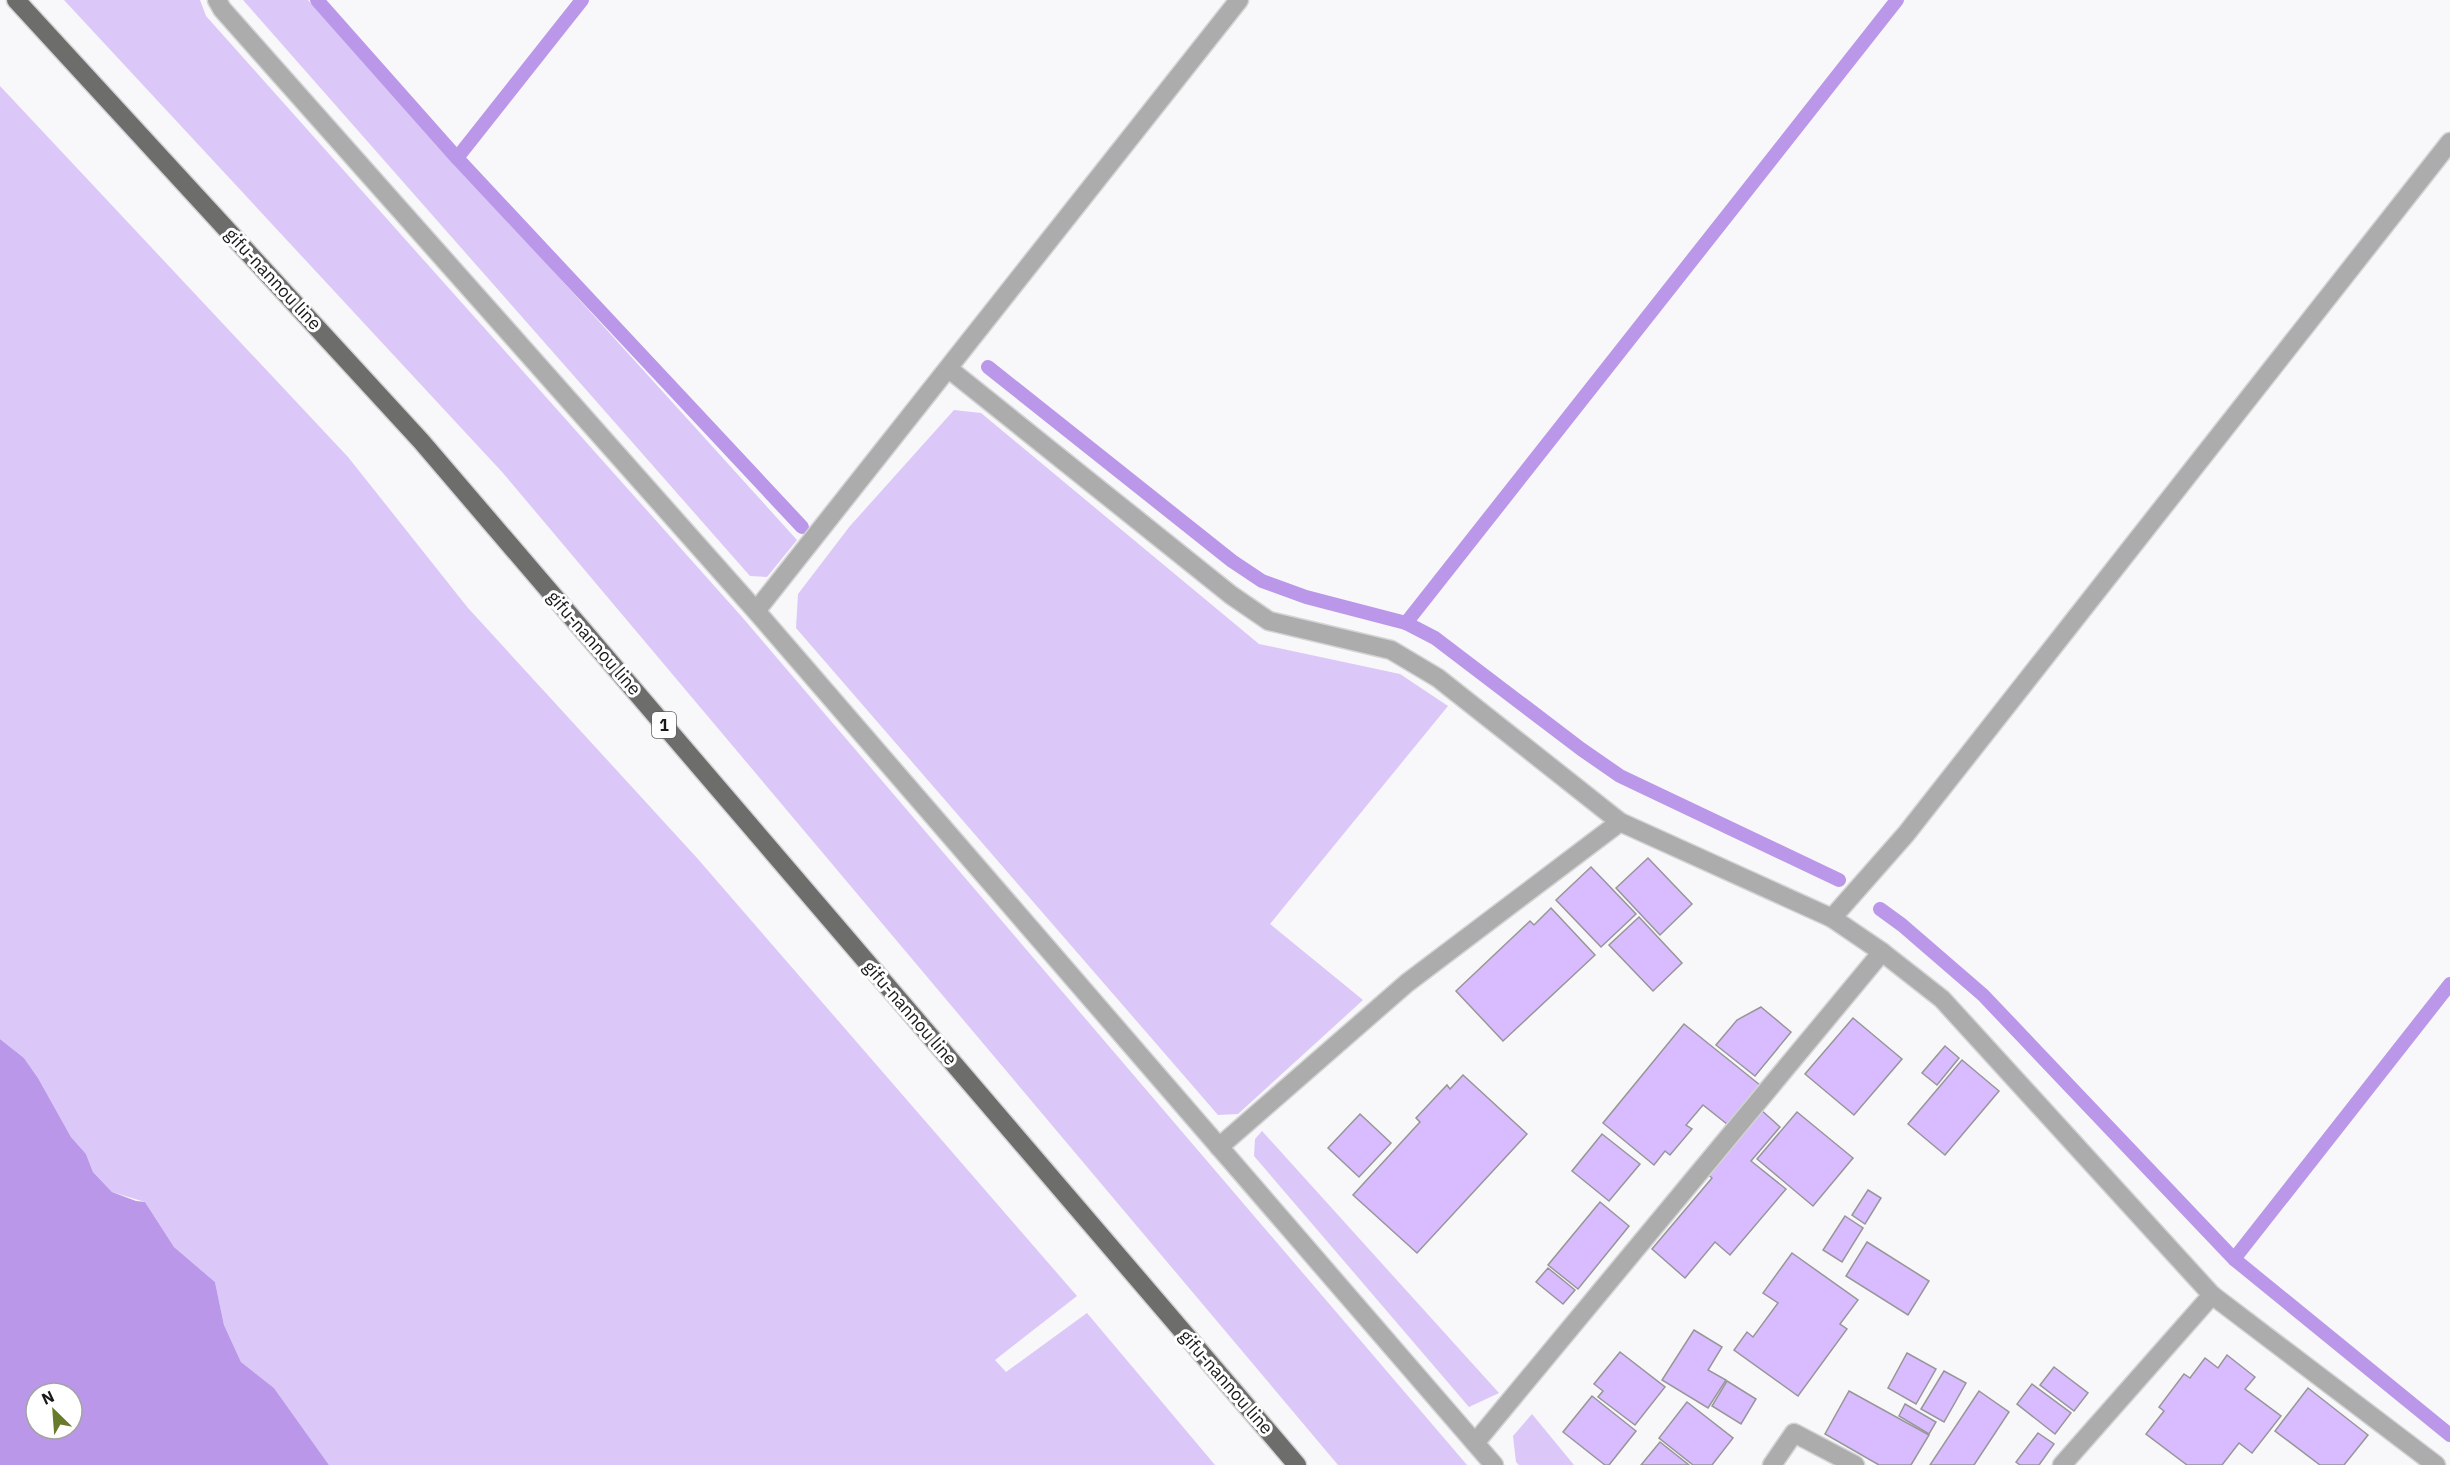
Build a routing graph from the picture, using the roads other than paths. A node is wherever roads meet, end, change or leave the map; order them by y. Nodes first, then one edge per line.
1 (16, 0) edge
2 (217, 0) edge
3 (1239, 0) edge
4 (2450, 141) edge
5 (949, 369) junction
6 (756, 611) junction
7 (1620, 822) junction
8 (1832, 918) junction
9 (1882, 951) junction
10 (1219, 1147) junction
11 (2212, 1295) junction
12 (1475, 1443) junction
13 (1296, 1465) edge
14 (1494, 1465) edge
15 (1772, 1465) edge
16 (1855, 1465) edge
17 (2062, 1465) edge
18 (2436, 1465) edge

1 - 13 main road, gifu-nannou line / 1
2 - 6 street
3 - 5 street
4 - 8 street
5 - 6 street
5 - 7 street
6 - 10 street
7 - 8 street
7 - 10 street
8 - 9 street
9 - 11 street
9 - 12 street
10 - 12 street
11 - 17 street
11 - 18 street
12 - 14 street
15 - 16 street

